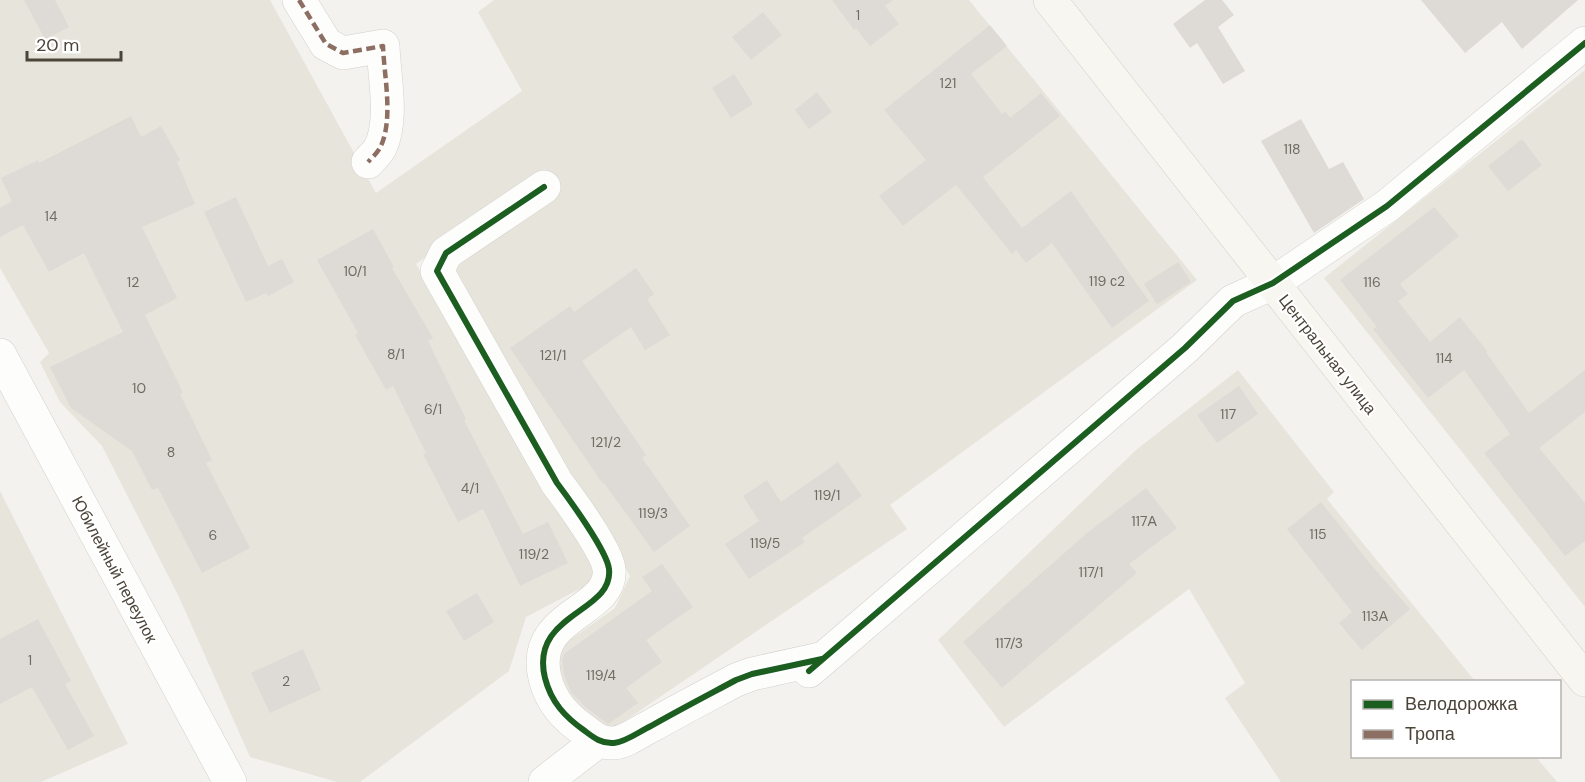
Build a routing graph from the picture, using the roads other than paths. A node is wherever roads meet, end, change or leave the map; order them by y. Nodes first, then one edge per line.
1 (299, 0) edge
2 (1050, 0) edge
3 (1585, 43) edge
4 (368, 162) dead end
5 (544, 187) dead end
6 (1273, 283) junction
7 (0, 356) edge
8 (1585, 680) edge
9 (598, 741) junction
10 (230, 782) edge
11 (545, 782) edge

1 - 4 street
2 - 6 street, Центральная улица
3 - 6 street
5 - 9 street
6 - 8 street, Центральная улица
6 - 9 street
7 - 10 street, Юбилейный переулок
9 - 11 street

